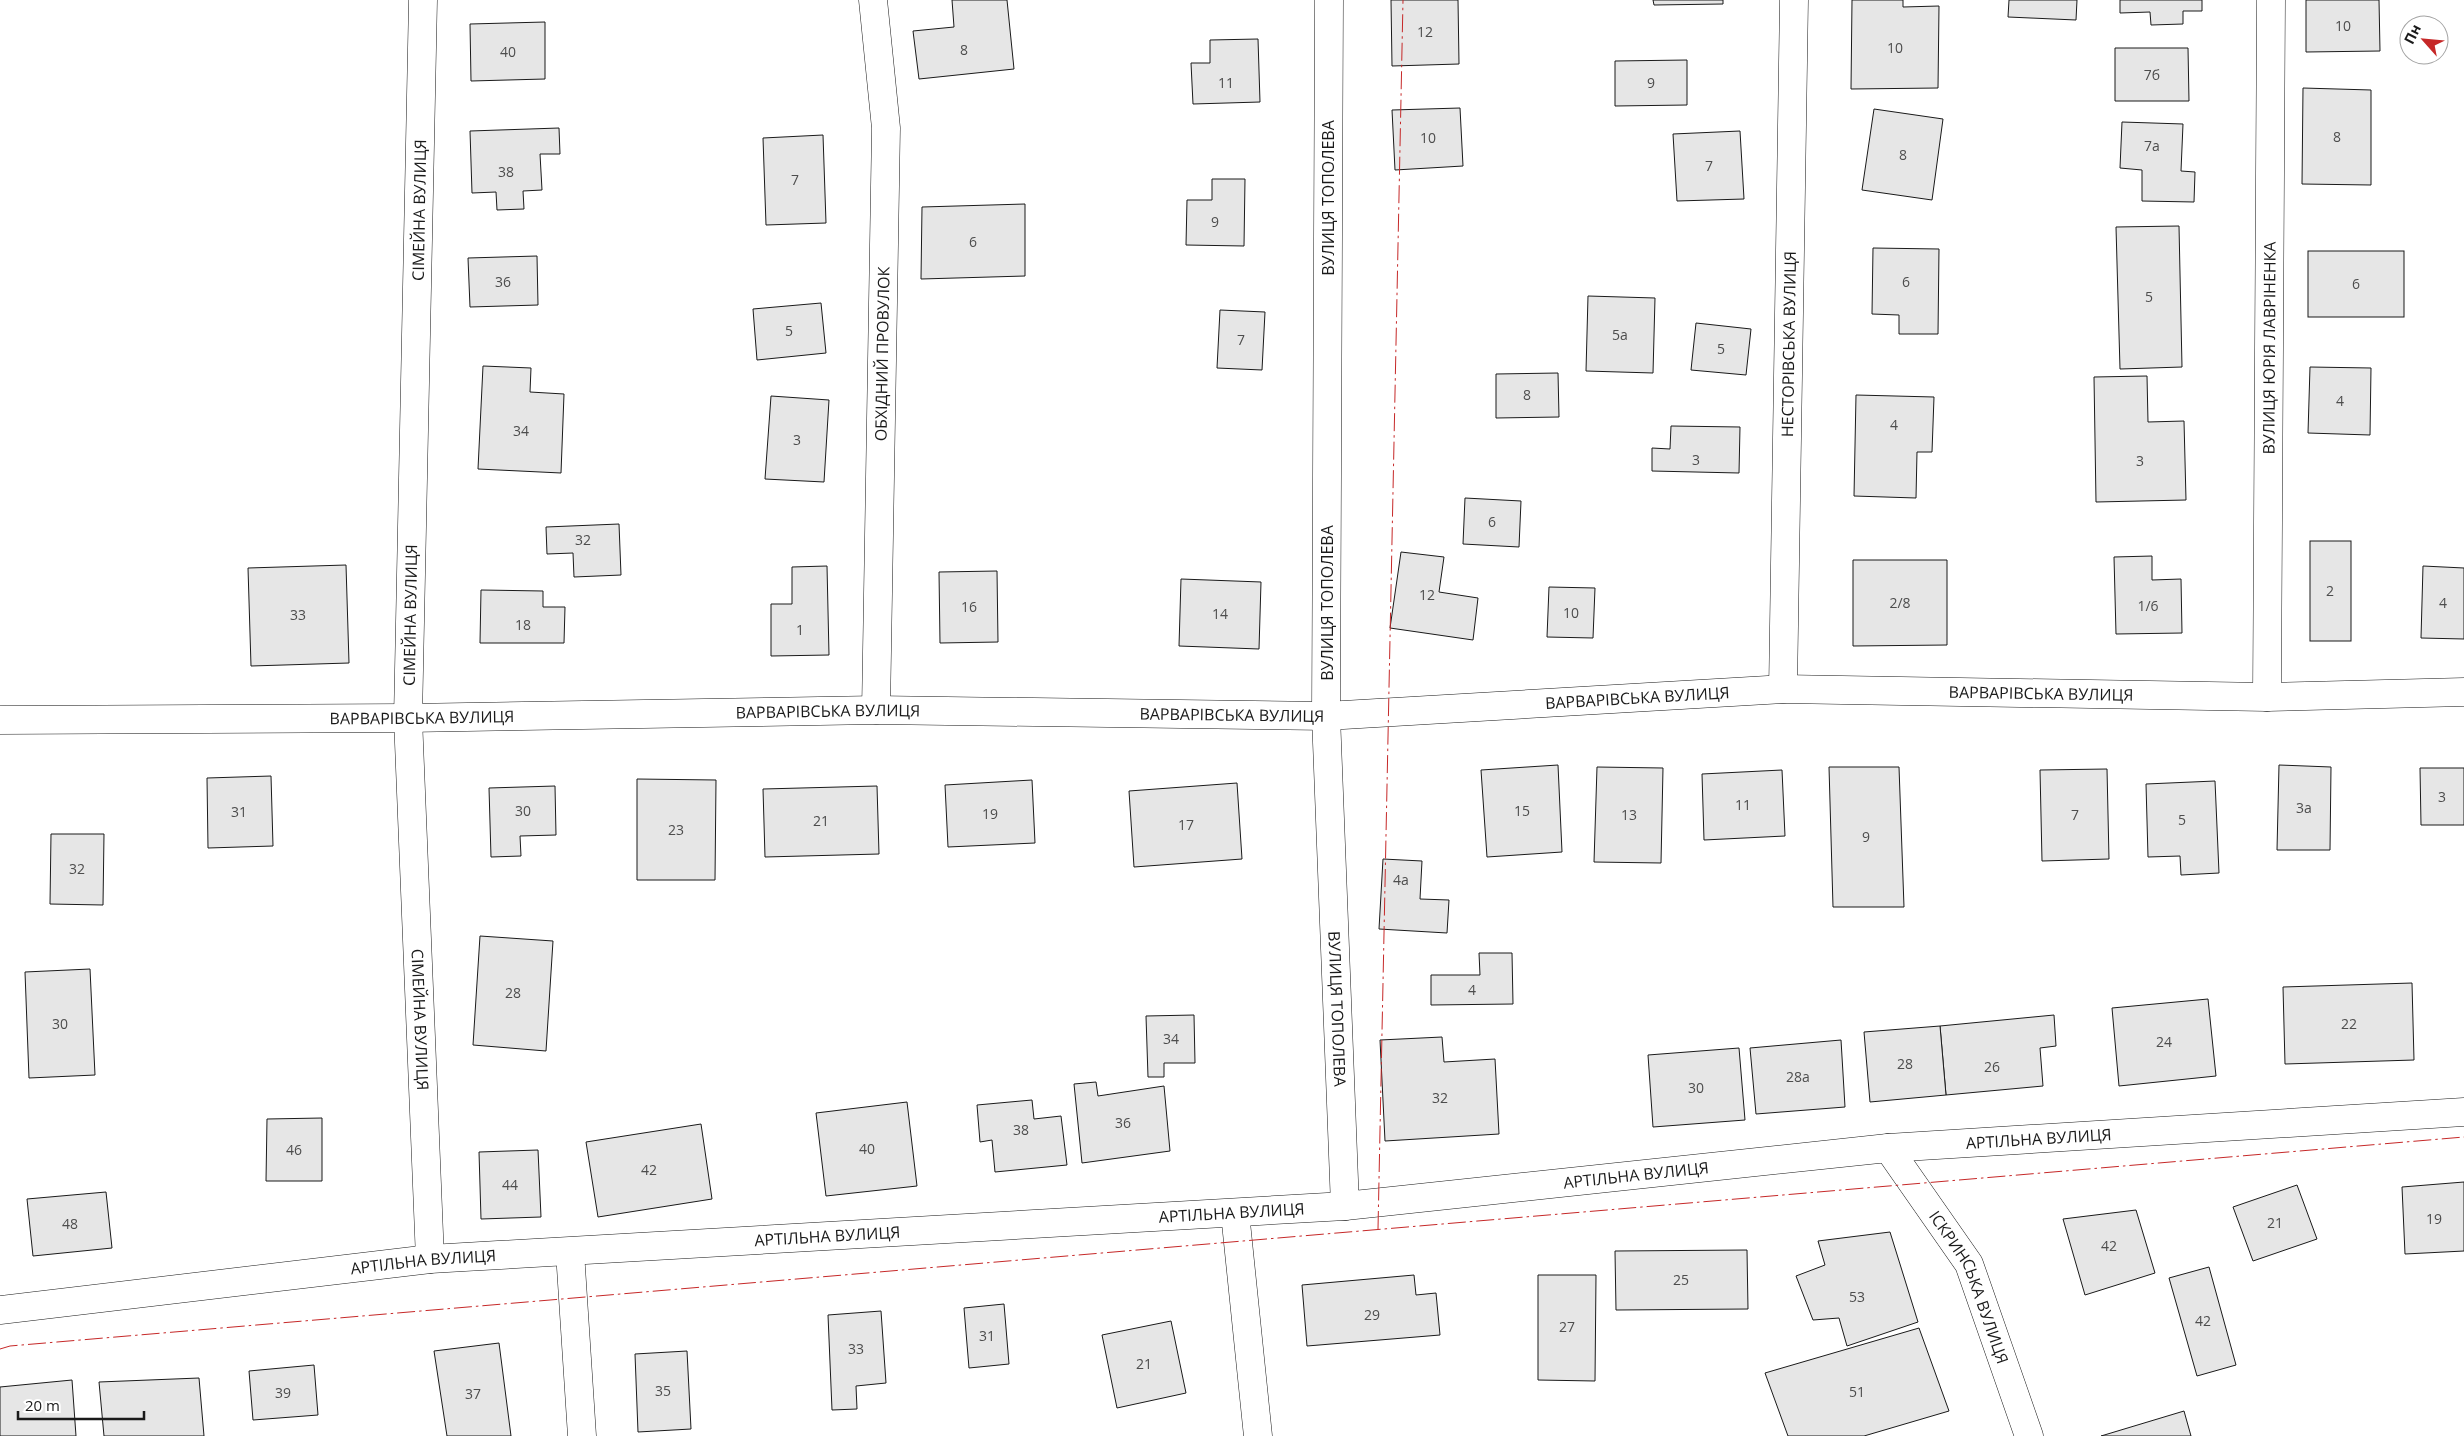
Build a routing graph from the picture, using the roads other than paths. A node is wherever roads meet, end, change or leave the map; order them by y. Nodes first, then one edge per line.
1 (423, 0) edge
2 (873, 0) edge
3 (1329, 0) edge
4 (1794, 0) edge
5 (2271, 0) edge
6 (1782, 689) junction
7 (2464, 692) edge
8 (2267, 698) junction
9 (876, 710) junction
10 (1326, 716) junction
11 (408, 718) junction
12 (0, 720) edge
13 (2464, 1112) edge
14 (1888, 1148) junction
15 (1345, 1206) junction
16 (1234, 1213) junction
17 (570, 1252) junction
18 (430, 1259) junction
19 (0, 1310) edge
20 (582, 1436) edge
21 (1258, 1436) edge
22 (2029, 1436) edge

1 - 11 street, СІМЕЙНА ВУЛИЦЯ
2 - 9 street, ОБХІДНИЙ ПРОВУЛОК
3 - 10 street, ВУЛИЦЯ ТОПОЛЕВА
4 - 6 street, НЕСТОРІВСЬКА ВУЛИЦЯ
5 - 8 street, ВУЛИЦЯ ЮРІЯ ЛАВРІНЕНКА
6 - 8 street, ВАРВАРІВСЬКА ВУЛИЦЯ
6 - 10 street, ВАРВАРІВСЬКА ВУЛИЦЯ
7 - 8 street, ВАРВАРІВСЬКА ВУЛИЦЯ
9 - 10 street, ВАРВАРІВСЬКА ВУЛИЦЯ
9 - 11 street, ВАРВАРІВСЬКА ВУЛИЦЯ
10 - 15 street, ВУЛИЦЯ ТОПОЛЕВА
11 - 12 street, ВАРВАРІВСЬКА ВУЛИЦЯ
11 - 18 street, СІМЕЙНА ВУЛИЦЯ
13 - 14 street, АРТІЛЬНА ВУЛИЦЯ
14 - 15 street, АРТІЛЬНА ВУЛИЦЯ
14 - 22 street, ІСКРИНСЬКА ВУЛИЦЯ
15 - 16 street, АРТІЛЬНА ВУЛИЦЯ
16 - 17 street, АРТІЛЬНА ВУЛИЦЯ
16 - 21 street
17 - 18 street, АРТІЛЬНА ВУЛИЦЯ
17 - 20 street
18 - 19 street, АРТІЛЬНА ВУЛИЦЯ

